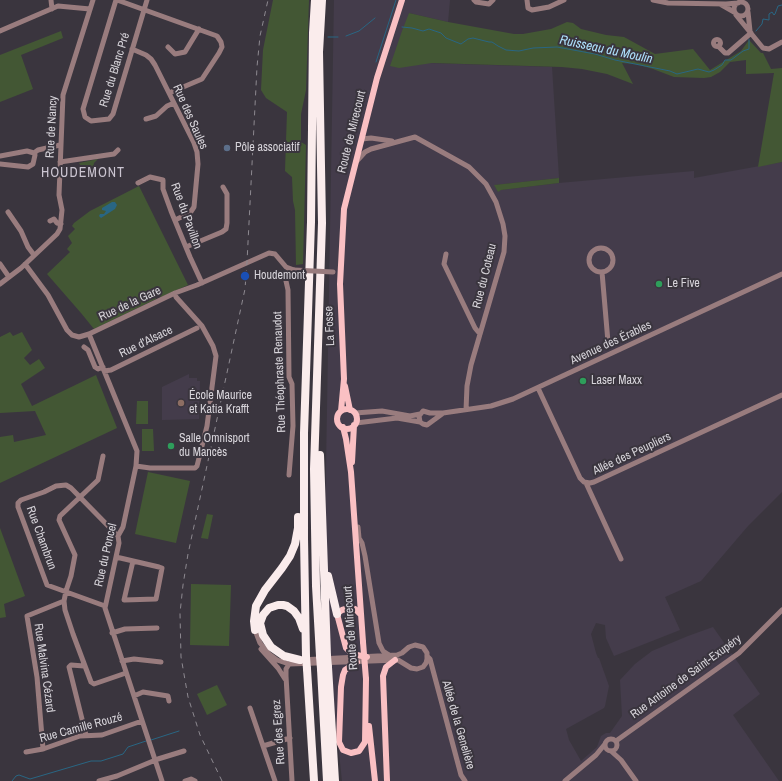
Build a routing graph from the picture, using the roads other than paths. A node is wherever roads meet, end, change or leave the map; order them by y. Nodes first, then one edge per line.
1 (51, 0) edge
2 (93, 0) edge
3 (116, 0) edge
4 (147, 0) edge
5 (315, 0) edge
6 (322, 0) edge
7 (402, 0) edge
8 (474, 0) edge
9 (493, 0) edge
10 (527, 0) edge
11 (564, 0) edge
12 (653, 0) edge
13 (747, 0) edge
14 (751, 0) edge
15 (740, 2) junction
16 (719, 4) junction
17 (52, 8) junction
18 (90, 9) junction
19 (144, 10) junction
20 (748, 11) junction
21 (735, 14) junction
22 (199, 29) junction
23 (0, 32) edge
24 (751, 32) junction
25 (782, 42) edge
26 (718, 46) dead end
27 (168, 47) dead end
28 (132, 50) junction
29 (169, 93) junction
30 (174, 102) junction
31 (146, 119) dead end
32 (364, 131) junction
33 (371, 138) junction
34 (362, 139) junction
35 (395, 141) junction
36 (60, 145) junction
37 (374, 147) junction
38 (118, 150) dead end
39 (34, 153) junction
40 (0, 156) edge
41 (60, 162) junction
42 (356, 163) junction
43 (0, 164) edge
44 (138, 183) dead end
45 (223, 187) dead end
46 (8, 212) dead end
47 (174, 220) junction
48 (50, 221) dead end
49 (61, 224) junction
50 (186, 247) junction
51 (446, 254) dead end
52 (34, 255) junction
53 (0, 264) edge
54 (25, 264) junction
55 (292, 269) junction
56 (340, 272) junction
57 (602, 272) junction
58 (782, 274) edge
59 (9, 277) junction
60 (202, 283) junction
61 (0, 284) edge
62 (175, 293) junction
63 (197, 328) dead end
64 (89, 334) junction
65 (480, 334) junction
66 (608, 342) dead end
67 (84, 347) dead end
68 (103, 369) junction
69 (344, 379) junction
70 (538, 388) junction
71 (782, 395) edge
72 (315, 410) junction
73 (466, 410) junction
74 (341, 411) junction
75 (352, 411) junction
76 (430, 413) junction
77 (443, 413) junction
78 (420, 414) junction
79 (432, 420) junction
80 (420, 422) junction
81 (355, 424) junction
82 (343, 427) junction
83 (103, 456) dead end
84 (136, 466) junction
85 (351, 472) junction
86 (289, 475) dead end
87 (586, 483) junction
88 (303, 486) junction
89 (80, 496) junction
90 (354, 516) junction
91 (322, 524) junction
92 (118, 536) junction
93 (116, 557) junction
94 (621, 559) dead end
95 (133, 561) junction
96 (66, 591) junction
97 (64, 601) junction
98 (105, 606) junction
99 (782, 610) edge
100 (337, 614) junction
101 (361, 615) junction
102 (158, 628) dead end
103 (255, 630) joint
104 (112, 633) junction
105 (306, 641) junction
106 (260, 643) junction
107 (406, 650) junction
108 (324, 656) junction
109 (427, 656) junction
110 (367, 657) junction
111 (392, 658) junction
112 (300, 661) junction
113 (122, 662) junction
114 (161, 662) dead end
115 (357, 662) junction
116 (289, 664) junction
117 (84, 666) junction
118 (407, 666) junction
119 (324, 668) junction
120 (421, 668) junction
121 (126, 673) junction
122 (286, 673) junction
123 (434, 674) junction
124 (366, 678) junction
125 (286, 681) junction
126 (134, 696) junction
127 (169, 701) dead end
128 (250, 708) dead end
129 (142, 721) junction
130 (86, 735) junction
131 (290, 738) junction
132 (605, 744) junction
133 (616, 744) junction
134 (263, 746) junction
135 (43, 749) junction
136 (184, 751) dead end
137 (610, 751) junction
138 (26, 752) dead end
139 (596, 756) junction
140 (155, 760) junction
141 (621, 760) junction
142 (118, 778) edge
143 (99, 781) edge
144 (162, 781) edge
145 (185, 781) edge
146 (195, 781) edge
147 (275, 781) edge
148 (292, 781) edge
149 (314, 781) edge
150 (327, 781) edge
151 (335, 781) edge
152 (375, 781) edge
153 (387, 781) edge
154 (465, 781) edge
155 (565, 781) edge
156 (636, 781) edge

1 - 17 street
2 - 18 street, Rue de Nancy
3 - 19 street
3 - 28 street, Rue du Blanc Pré
4 - 19 street, Rue du Blanc Pré
5 - 88 highway
6 - 72 highway
7 - 32 main road, Route de Mirecourt
8 - 9 street
10 - 11 street
12 - 16 street
13 - 15 street
14 - 20 street
15 - 16 street
15 - 20 street
15 - 21 street
16 - 21 street
17 - 18 street
17 - 23 street
18 - 36 street, Rue de Nancy
19 - 22 street
19 - 28 street, Rue du Blanc Pré
20 - 21 street
20 - 24 street
21 - 24 street
22 - 27 street
22 - 29 street
24 - 25 street
24 - 26 street
28 - 29 street, Rue des Saules
29 - 30 street, Rue des Saules
30 - 31 street
30 - 47 street, Rue des Saules
32 - 33 street
32 - 34 main road, Route de Mirecourt
33 - 34 street, Rue du Coteau
33 - 35 street, Rue du Coteau
34 - 37 street
34 - 42 main road, Route de Mirecourt
35 - 37 street, Rue du Coteau
35 - 65 street, Rue du Coteau
36 - 39 street
36 - 41 street, Rue de Nancy
37 - 42 street, Rue du Coteau
38 - 41 street
39 - 40 street
39 - 43 street
41 - 49 street, Rue de Nancy
42 - 56 main road, Route de Mirecourt
44 - 47 street, Rue du Pavillon
45 - 50 street
46 - 52 street
47 - 50 street, Rue du Pavillon
48 - 49 street
49 - 52 street
50 - 60 street, Rue du Pavillon
51 - 65 street
52 - 54 street
53 - 59 street
54 - 59 street
54 - 64 street, Rue de la Gare
55 - 56 street, bridge
55 - 60 street, Rue de la Gare
55 - 86 street, Rue Théophraste Renaudot
56 - 69 main road, La Fosse
57 - 57 street
57 - 66 street
58 - 70 street, Avenue des Érables
59 - 61 street
60 - 62 street, Rue de la Gare
62 - 64 street, Rue de la Gare
62 - 84 street
63 - 68 street, Rue d'Alsace
64 - 68 street, Rue du Poncel
65 - 73 street, Rue du Coteau
67 - 68 street
68 - 84 street, Rue du Poncel
69 - 74 main road, La Fosse
69 - 75 main road, La Fosse
70 - 73 street, Avenue des Érables
70 - 87 street, Allée des Peupliers
71 - 87 street, Allée des Peupliers
72 - 91 highway
72 - 108 highway
73 - 77 street, Avenue des Érables
74 - 75 main road
74 - 82 main road
75 - 78 street
75 - 81 main road
76 - 77 street, Avenue des Érables
76 - 78 street
76 - 79 street
77 - 79 street, Avenue des Érables
78 - 80 street
79 - 80 street
80 - 81 street
81 - 82 main road
81 - 85 main road, Route de Mirecourt
82 - 85 main road, Route de Mirecourt
83 - 89 street
84 - 92 street, Rue du Poncel
85 - 90 main road, Route de Mirecourt
87 - 94 street
88 - 103 highway
88 - 105 highway
89 - 92 street, Rue Chambrun
89 - 96 street
89 - 96 street, Rue Chambrun
90 - 101 main road, Route de Mirecourt
90 - 111 street
91 - 100 highway
91 - 108 highway
92 - 93 street, Rue du Poncel
93 - 95 street
93 - 98 street, Rue du Poncel
95 - 95 street
96 - 97 street
96 - 98 street
97 - 117 street
97 - 135 street, Rue Malvina Cézard
98 - 104 street, Rue du Poncel
99 - 133 street, Rue Antoine de Saint-Exupéry
100 - 101 main road
100 - 110 main road
101 - 124 main road, Route de Mirecourt, bridge
102 - 104 street
103 - 106 street
104 - 113 street, Rue du Poncel
105 - 112 highway
105 - 112 highway
106 - 116 street
106 - 125 street
107 - 109 street
107 - 111 street
107 - 118 street
108 - 119 highway, bridge
109 - 120 street
109 - 123 street, Allée de la Genelière
110 - 111 street
110 - 112 street
111 - 115 street
111 - 118 street
111 - 153 main road
112 - 115 street
112 - 116 street
112 - 122 street
112 - 149 highway, bridge
113 - 114 street
113 - 121 street, Rue du Poncel
115 - 124 main road
116 - 122 street, Rue des Egrez
117 - 121 street
117 - 130 street
118 - 120 street
119 - 150 highway
119 - 151 highway
120 - 123 street, Allée de la Genelière
121 - 126 street, Rue du Poncel
122 - 125 street, Rue des Egrez
123 - 154 street, Allée de la Genelière
124 - 152 main road, Route de Mirecourt
125 - 131 street, Rue des Egrez
126 - 127 street
126 - 129 street, Rue du Poncel
128 - 134 street
129 - 130 street, Rue Camille Rouzé
129 - 140 street, Rue du Poncel
130 - 135 street, Rue Camille Rouzé
131 - 134 street
131 - 148 street, Rue des Egrez
132 - 133 street
132 - 137 street
132 - 139 street
133 - 137 street
133 - 141 street
134 - 147 street
135 - 138 street, Rue Camille Rouzé
136 - 140 street
137 - 139 street
137 - 141 street
139 - 155 street
140 - 142 street
140 - 144 street, Rue du Poncel
141 - 156 street
142 - 143 street
145 - 146 street

